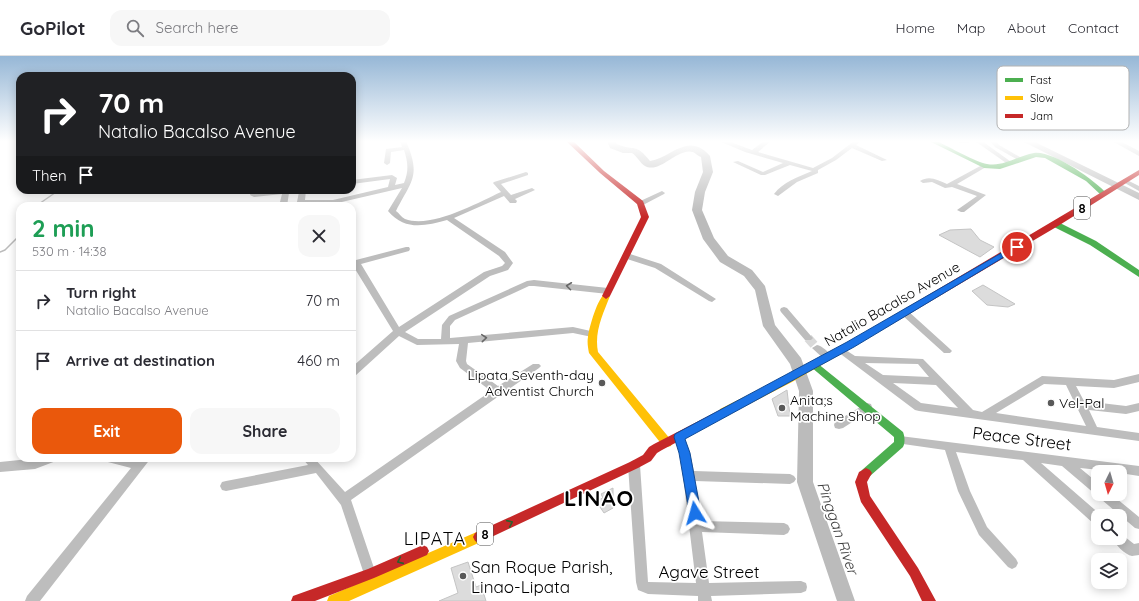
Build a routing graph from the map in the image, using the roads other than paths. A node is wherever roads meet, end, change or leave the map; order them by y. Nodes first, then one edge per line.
1 (410, 166) edge
2 (596, 166) edge
3 (747, 166) edge
4 (781, 166) edge
5 (801, 166) edge
6 (820, 166) edge
7 (984, 166) edge
8 (991, 166) edge
9 (1002, 166) edge
10 (1065, 166) edge
11 (814, 170) junction
12 (1139, 172) edge
13 (526, 174) dead end
14 (923, 181) dead end
15 (1123, 181) junction
16 (356, 182) edge
17 (406, 185) junction
18 (952, 185) junction
19 (392, 188) junction
20 (1139, 189) edge
21 (532, 190) dead end
22 (662, 193) dead end
23 (1106, 193) junction
24 (778, 194) dead end
25 (509, 197) junction
26 (301, 202) edge
27 (323, 202) edge
28 (333, 202) edge
29 (640, 203) junction
30 (961, 210) dead end
31 (449, 218) junction
32 (1055, 224) junction
33 (406, 249) dead end
34 (627, 256) junction
35 (356, 262) edge
36 (356, 265) edge
37 (1139, 274) edge
38 (608, 291) junction
39 (712, 299) dead end
40 (784, 310) dead end
41 (905, 313) junction
42 (398, 332) junction
43 (592, 334) junction
44 (808, 338) tunnel mouth
45 (464, 340) junction
46 (445, 342) junction
47 (817, 348) tunnel mouth
48 (841, 350) junction
49 (947, 351) dead end
50 (827, 357) junction
51 (853, 359) junction
52 (536, 366) dead end
53 (811, 367) junction
54 (356, 369) edge
55 (1139, 378) edge
56 (881, 379) junction
57 (939, 381) junction
58 (1070, 381) junction
59 (498, 392) junction
60 (1082, 405) junction
61 (867, 407) junction
62 (1139, 407) edge
63 (970, 414) junction
64 (983, 416) junction
65 (839, 425) dead end
66 (1094, 431) junction
67 (679, 437) junction
68 (1139, 437) edge
69 (900, 440) junction
70 (667, 442) junction
71 (949, 446) junction
72 (653, 450) junction
73 (1024, 455) junction
74 (1063, 460) junction
75 (620, 461) dead end
76 (41, 462) edge
77 (142, 462) edge
78 (311, 462) edge
79 (634, 465) junction
80 (0, 467) edge
81 (318, 468) junction
82 (1139, 471) edge
83 (689, 476) junction
84 (790, 479) dead end
85 (1091, 484) edge
86 (226, 486) dead end
87 (344, 499) junction
88 (1111, 501) edge
89 (1091, 514) edge
90 (1139, 524) edge
91 (696, 526) junction
92 (784, 529) dead end
93 (1126, 545) edge
94 (432, 547) dead end
95 (1139, 549) edge
96 (1012, 563) dead end
97 (370, 574) junction
98 (802, 586) dead end
99 (704, 596) edge
100 (32, 601) edge
101 (298, 601) edge
102 (334, 601) edge
103 (929, 601) edge

1 - 17 street
2 - 29 main road
3 - 4 street
5 - 11 street
6 - 11 street
7 - 18 street
8 - 9 main road
10 - 23 main road
11 - 24 street
12 - 15 main road, Natalio Bacalso Avenue / 8
13 - 25 street
14 - 18 street
15 - 20 street
15 - 23 main road, Natalio Bacalso Avenue / 8
16 - 19 street
17 - 19 street
17 - 31 street
18 - 30 street
19 - 28 street
21 - 25 street
22 - 29 street
23 - 32 main road, Natalio Bacalso Avenue / 8
25 - 31 street
26 - 27 street
29 - 34 main road
31 - 42 street
32 - 37 main road
32 - 41 main road, Natalio Bacalso Avenue / 8
33 - 35 street
34 - 38 main road
34 - 39 street
36 - 42 street
38 - 43 main road
38 -> 46 street
40 - 44 street
41 - 48 main road, Natalio Bacalso Avenue / 8
41 - 49 street
42 - 46 street
42 - 54 street
45 -> 43 street
43 - 70 main road
45 - 46 street
45 - 59 street
47 - 50 street
48 - 50 main road, Natalio Bacalso Avenue / 8
48 - 51 street
50 - 53 main road, Natalio Bacalso Avenue / 8
51 - 56 street
51 - 57 street
52 - 59 street
53 - 61 main road
53 - 67 main road, Natalio Bacalso Avenue / 8
55 - 58 street
56 - 57 street
56 - 63 street
57 - 63 street
58 - 60 street
58 - 64 street
59 - 87 street
60 - 62 street
60 - 66 street
61 - 65 street
61 - 69 main road
63 - 64 street
64 - 66 street
66 - 68 street
67 - 70 main road, Natalio Bacalso Avenue / 8
67 - 83 street
69 - 71 street, Peace Street
69 - 103 main road
70 - 72 main road, Natalio Bacalso Avenue / 8
71 - 73 street, Peace Street
71 - 96 street
72 - 75 main road, Natalio Bacalso Avenue / 8
72 - 79 main road, Natalio Bacalso Avenue / 8
73 - 74 street, Peace Street
73 - 89 street
74 - 82 street, Peace Street
74 - 85 street
76 - 80 street
77 - 100 street
78 - 81 street
79 - 99 street, Agave Street
102 -> 79 main road, Natalio Bacalso Avenue / 8
81 - 86 street
81 - 87 street
83 - 84 street
83 - 91 street
87 - 97 street
88 - 90 street
91 - 92 street
91 - 99 street
93 - 95 street
94 -> 97 main road
97 - 101 main road
98 - 99 street, Agave Street

